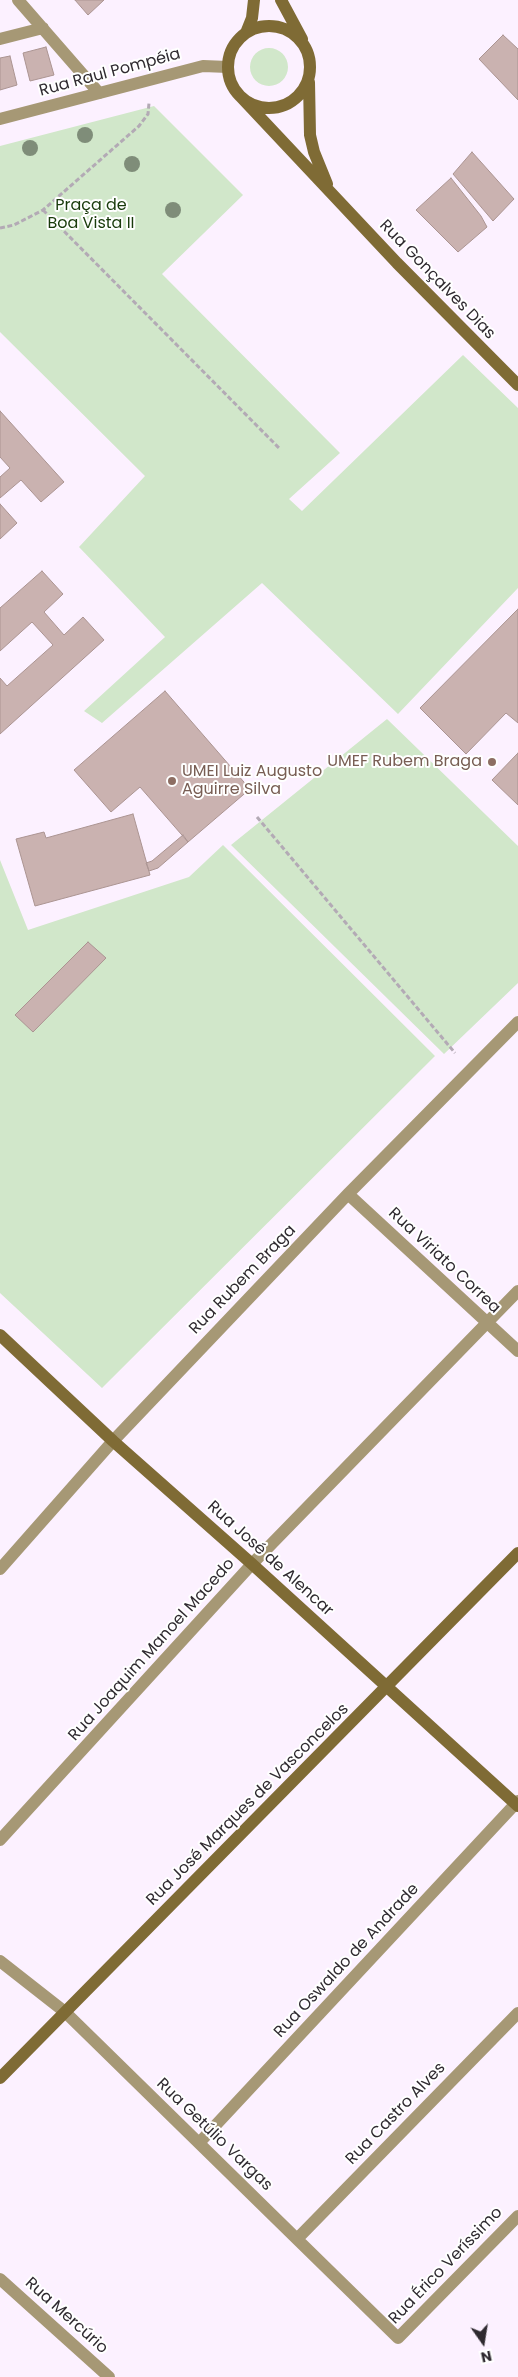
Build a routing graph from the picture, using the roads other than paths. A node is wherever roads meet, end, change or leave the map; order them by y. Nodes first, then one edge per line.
1 (18, 0) edge
2 (254, 0) edge
3 (281, 0) edge
4 (42, 28) junction
5 (246, 33) junction
6 (0, 39) edge
7 (304, 44) junction
8 (228, 67) junction
9 (310, 75) junction
10 (100, 93) junction
11 (240, 96) junction
12 (0, 119) edge
13 (334, 197) junction
14 (518, 385) edge
15 (518, 1022) edge
16 (348, 1194) junction
17 (518, 1291) edge
18 (487, 1323) junction
19 (0, 1335) edge
20 (518, 1351) edge
21 (113, 1441) junction
22 (518, 1554) edge
23 (252, 1564) junction
24 (0, 1569) edge
25 (388, 1688) junction
26 (517, 1804) edge
27 (0, 1840) edge
28 (0, 1961) edge
29 (65, 2012) junction
30 (518, 2013) edge
31 (0, 2078) edge
32 (199, 2143) junction
33 (518, 2216) edge
34 (297, 2239) junction
35 (0, 2279) edge
36 (398, 2338) joint
37 (109, 2377) edge

1 - 4 street
2 - 5 street
3 - 7 street
4 - 6 street
4 - 10 street
5 - 7 street
5 - 8 street
7 - 9 street
8 - 10 street, Rua Raul Pompéia
8 - 11 street
9 - 11 street
9 - 13 street, Rua Gonçalves Dias
10 - 12 street, Rua Raul Pompéia
11 - 13 street, Rua Gonçalves Dias
13 - 14 street, Rua Gonçalves Dias
15 - 16 street, Rua Rubem Braga
16 - 18 street, Rua Viriato Correa
16 - 21 street, Rua Rubem Braga
17 - 18 street, Rua Joaquim Manoel Macedo
18 - 20 street, Rua Viriato Correa
18 - 23 street, Rua Joaquim Manoel Macedo
19 - 21 street, Rua José de Alencar
21 - 23 street, Rua José de Alencar
21 - 24 street, Rua Rubem Braga
22 - 25 street, Rua José Marques de Vasconcelos
23 - 25 street, Rua José de Alencar
23 - 27 street, Rua Joaquim Manoel Macedo
25 - 26 street, Rua José de Alencar
25 - 29 street, Rua José Marques de Vasconcelos
26 - 32 street, Rua Oswaldo de Andrade
28 - 29 street, Rua Getúlio Vargas
29 - 31 street, Rua José Marques de Vasconcelos
29 - 32 street, Rua Getúlio Vargas
30 - 34 street, Rua Castro Alves
32 - 34 street, Rua Getúlio Vargas
33 - 36 street, Rua Érico Veríssimo
34 - 36 street, Rua Getúlio Vargas
35 - 37 street, Rua Mercúrio

